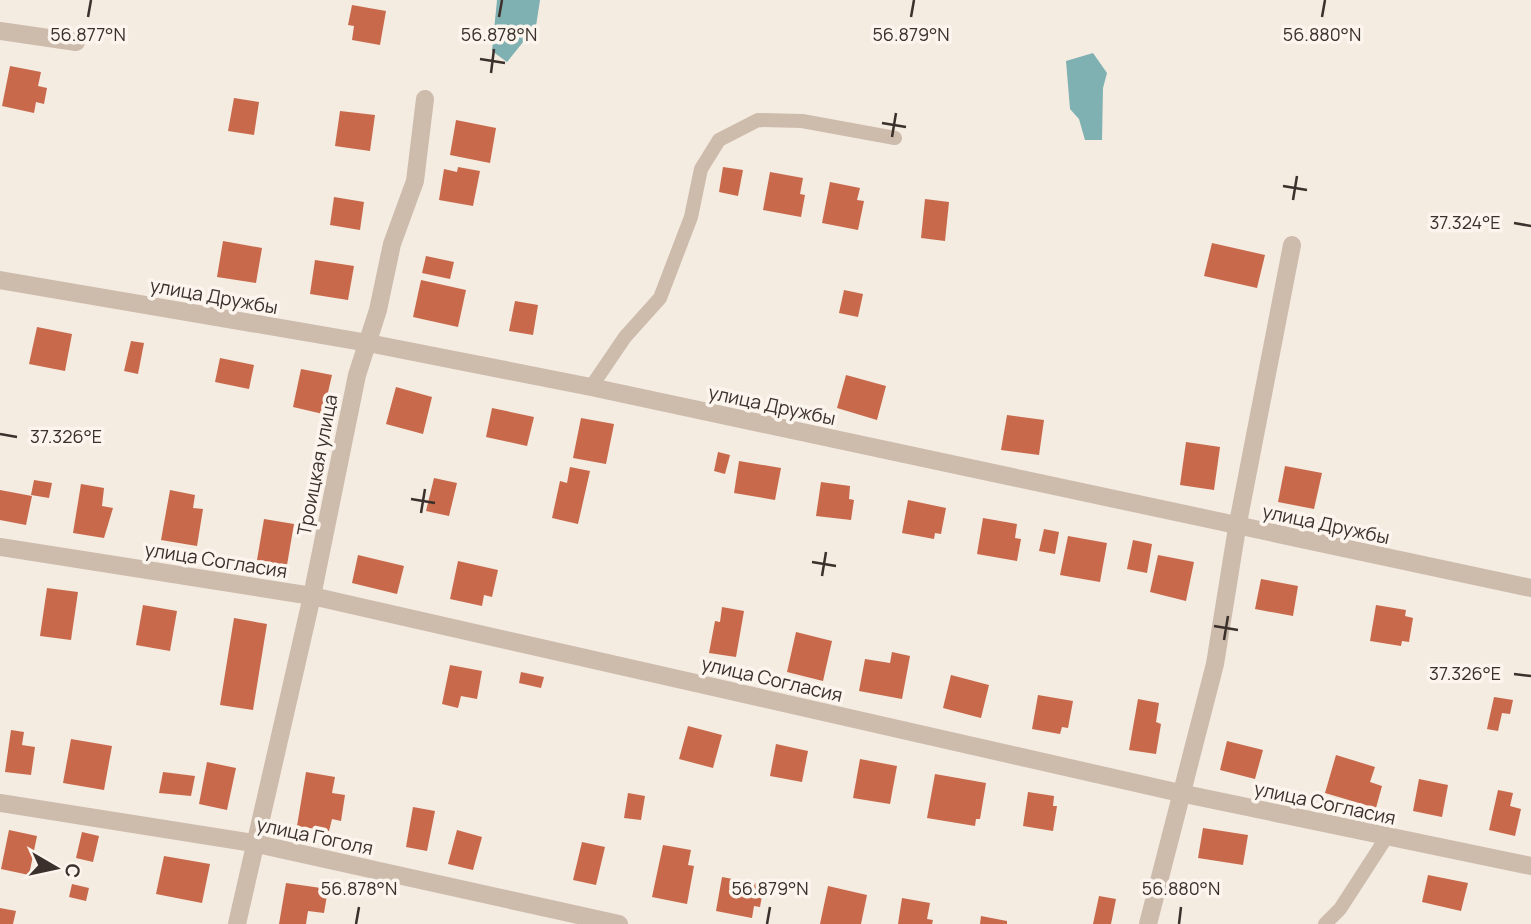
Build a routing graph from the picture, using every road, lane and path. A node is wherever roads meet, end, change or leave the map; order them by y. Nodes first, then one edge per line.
1 (0, 31) edge
2 (76, 42) dead end
3 (425, 99) dead end
4 (895, 138) dead end
5 (1292, 245) dead end
6 (0, 280) edge
7 (368, 343) junction
8 (592, 387) junction
9 (1237, 528) junction
10 (0, 547) edge
11 (1531, 588) edge
12 (312, 596) junction
13 (1180, 793) junction
14 (0, 803) edge
15 (1386, 838) junction
16 (253, 843) junction
17 (1531, 866) edge
18 (237, 924) edge
19 (619, 924) edge
20 (1148, 924) edge
21 (1325, 924) edge

1 - 2 street
3 - 7 street, Троицкая улица
4 - 8 lane
5 - 9 street
6 - 7 street, улица Дружбы
7 - 8 street, улица Дружбы
7 - 12 street, Троицкая улица
8 - 9 street, улица Дружбы
9 - 11 street, улица Дружбы
9 - 13 street
10 - 12 street, улица Согласия
12 - 13 street, улица Согласия
12 - 16 street, Троицкая улица
13 - 15 street, улица Согласия
13 - 20 street
14 - 16 street, улица Гоголя
15 - 17 street, улица Согласия
15 - 21 lane
16 - 18 street, Троицкая улица
16 - 19 street, улица Гоголя

